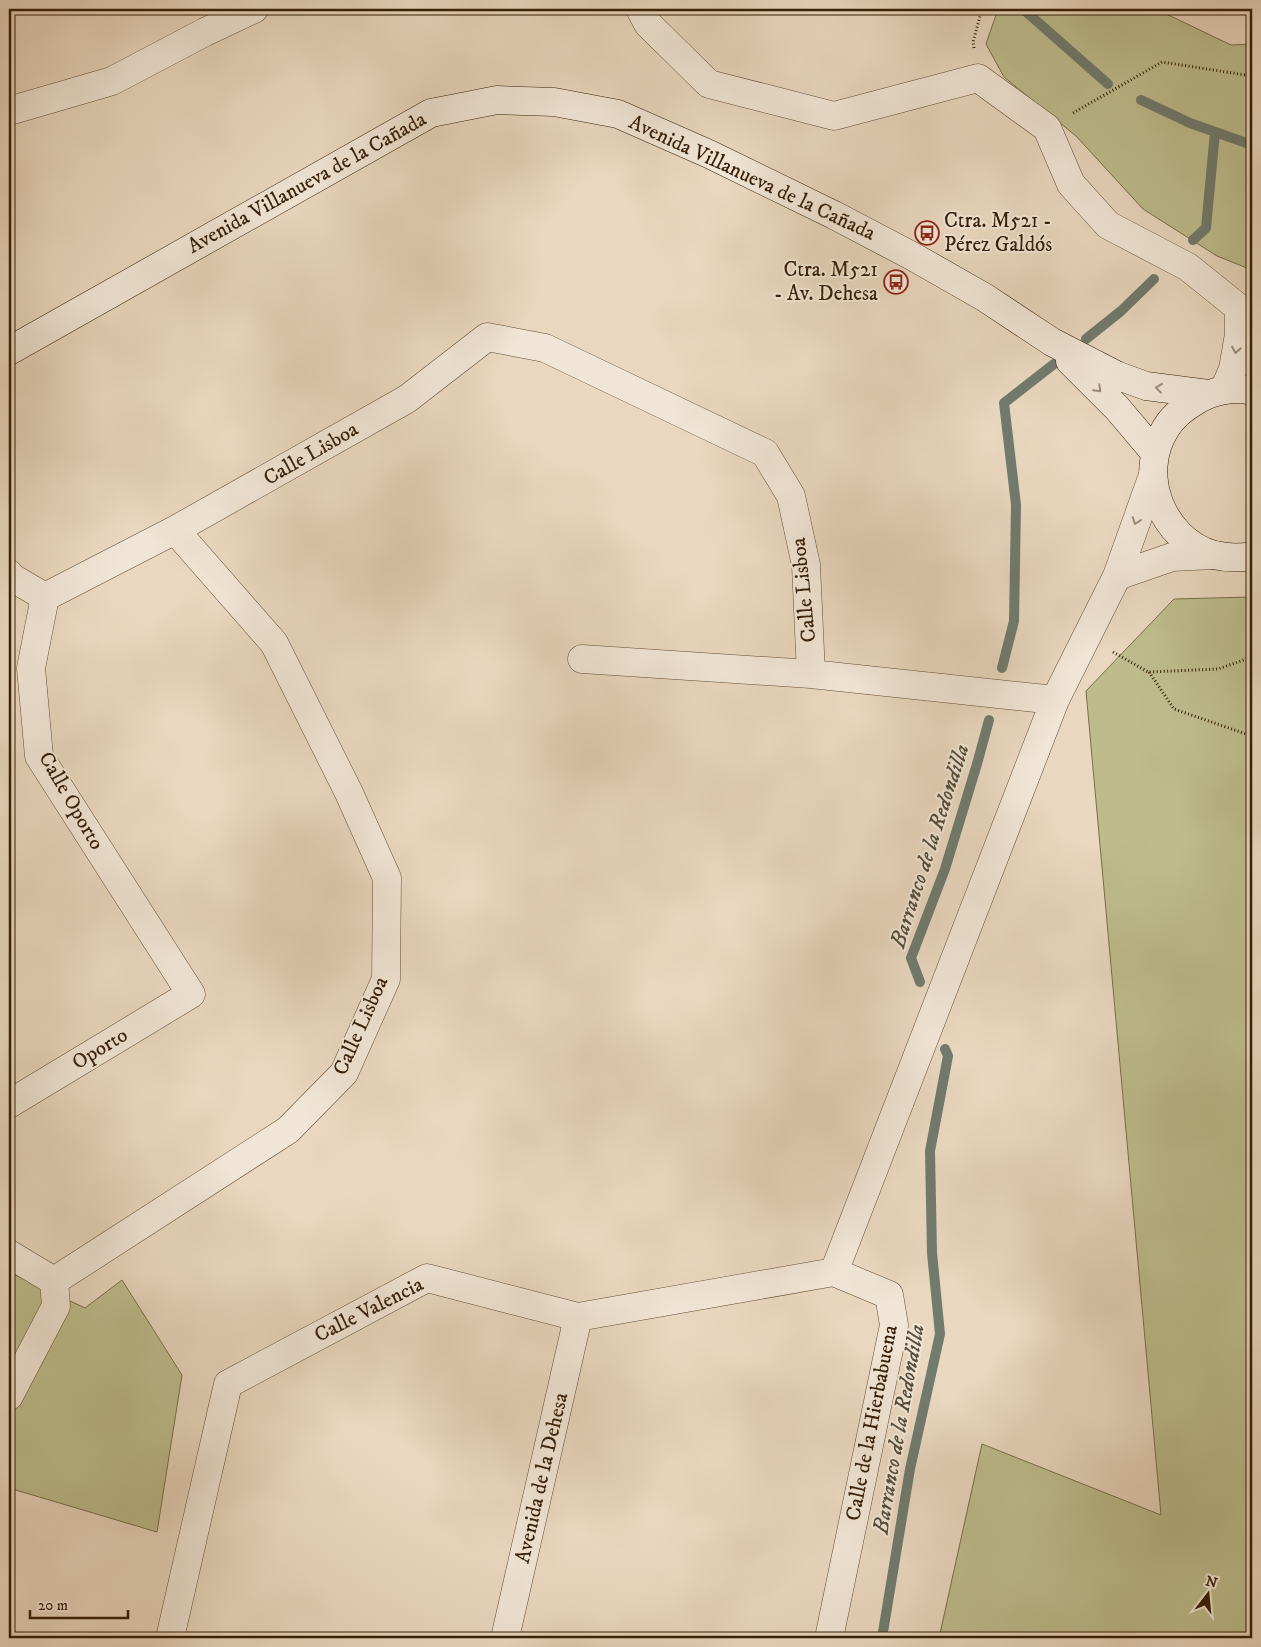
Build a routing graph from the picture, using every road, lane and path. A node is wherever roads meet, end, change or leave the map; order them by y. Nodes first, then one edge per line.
1 (254, 9) edge
2 (640, 9) edge
3 (982, 9) edge
4 (1252, 76) edge
5 (978, 78) junction
6 (9, 111) edge
7 (1047, 128) junction
8 (1239, 308) junction
9 (1252, 332) edge
10 (1052, 342) junction
11 (9, 351) edge
12 (1252, 391) edge
13 (1216, 392) junction
14 (1154, 464) junction
15 (176, 530) junction
16 (1214, 555) junction
17 (1252, 556) edge
18 (9, 574) edge
19 (1117, 576) junction
20 (45, 597) junction
21 (1086, 637) junction
22 (1252, 657) edge
23 (582, 659) dead end
24 (1148, 672) junction
25 (811, 674) junction
26 (1055, 700) junction
27 (1252, 736) edge
28 (191, 994) joint
29 (9, 1104) edge
30 (9, 1254) edge
31 (834, 1272) junction
32 (54, 1281) junction
33 (578, 1317) junction
34 (9, 1396) edge
35 (170, 1638) edge
36 (505, 1638) edge
37 (829, 1638) edge

1 - 6 street
2 - 5 street
3 - 5 path
4 - 7 path
5 - 7 street
7 - 8 street
8 - 9 street
8 -> 13 street
10 - 11 street, Avenida Villanueva de la Cañada
13 -> 10 street
10 -> 14 street
12 - 13 street
13 - 14 street
14 - 16 street
14 -> 19 street
15 - 20 street
15 - 25 street, Calle Lisboa
15 - 32 street, Calle Lisboa
16 - 17 street
16 - 19 street
18 - 20 street
19 - 21 street
20 - 28 street, Calle Oporto
21 - 24 path
21 - 26 street
22 - 24 path
23 - 25 street
24 - 27 path
25 - 26 street, Calle Lisboa
26 - 31 street
28 - 29 street, Oporto
30 - 32 street
31 - 33 street, Calle Valencia
31 - 37 street, Calle de la Hierbabuena
32 - 34 street
33 - 35 street, Calle Valencia
33 - 36 street, Avenida de la Dehesa

